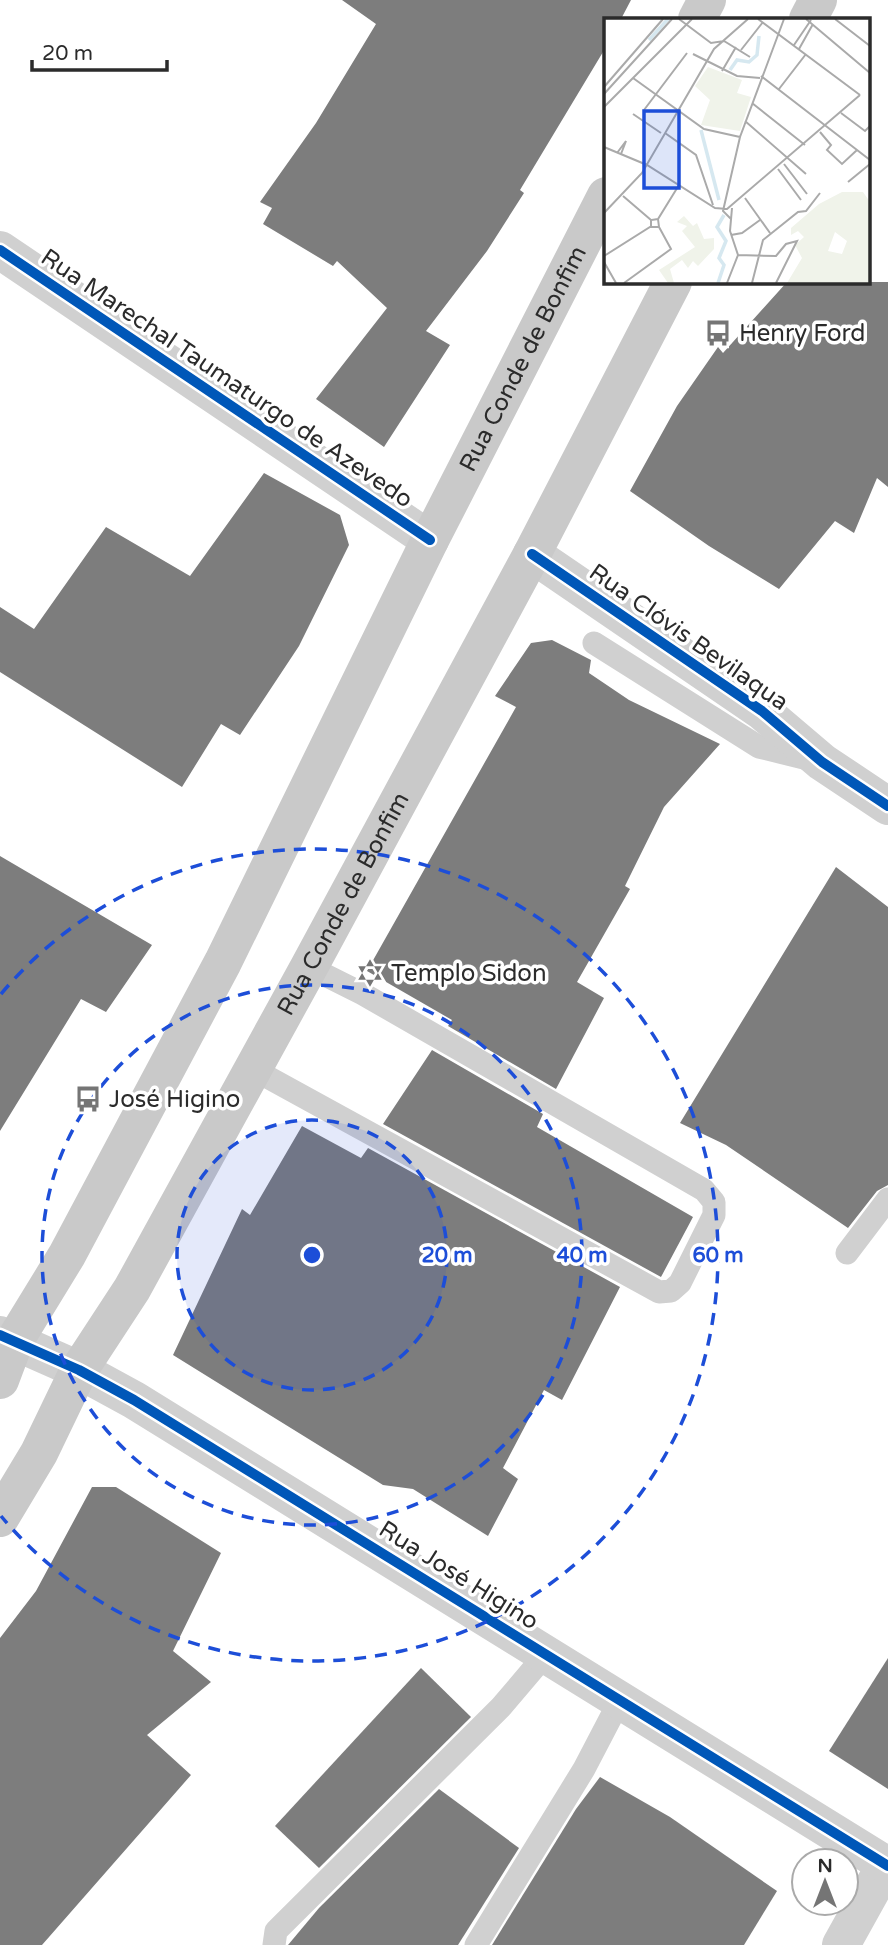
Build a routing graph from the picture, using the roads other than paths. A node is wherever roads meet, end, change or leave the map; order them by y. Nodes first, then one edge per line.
1 (707, 0) edge
2 (818, 0) edge
3 (698, 18) edge
4 (809, 18) edge
5 (604, 200) edge
6 (0, 250) edge
7 (672, 284) edge
8 (430, 540) junction
9 (533, 554) junction
10 (594, 643) dead end
11 (822, 762) junction
12 (888, 806) edge
13 (309, 967) junction
14 (253, 1069) junction
15 (888, 1199) edge
16 (847, 1253) dead end
17 (8, 1337) edge
18 (79, 1370) junction
19 (0, 1380) edge
20 (0, 1518) edge
21 (546, 1654) junction
22 (620, 1700) junction
23 (887, 1865) edge
24 (274, 1945) edge
25 (476, 1945) edge
26 (841, 1945) edge

1 - 3 main road
2 - 4 main road
5 - 8 main road, Rua Conde de Bonfim
6 - 8 street, Rua Marechal Taumaturgo de Azevedo
7 - 9 main road, Rua Conde de Bonfim
8 - 17 main road, Rua Conde de Bonfim
9 - 11 street, Rua Clóvis Bevilaqua
9 - 13 main road, Rua Conde de Bonfim
10 - 11 lane
11 - 12 street, Rua Clóvis Bevilaqua
13 - 14 main road, Rua Conde de Bonfim
13 - 14 lane
14 - 18 main road, Rua Conde de Bonfim
15 - 16 lane
17 - 18 street, Rua José Higino
17 - 19 main road, Rua Conde de Bonfim
18 - 20 main road, Rua Conde de Bonfim
18 - 21 street, Rua José Higino
21 - 22 street, Rua José Higino
21 - 24 lane
22 - 23 street, Rua José Higino
22 - 25 lane
23 - 26 street

